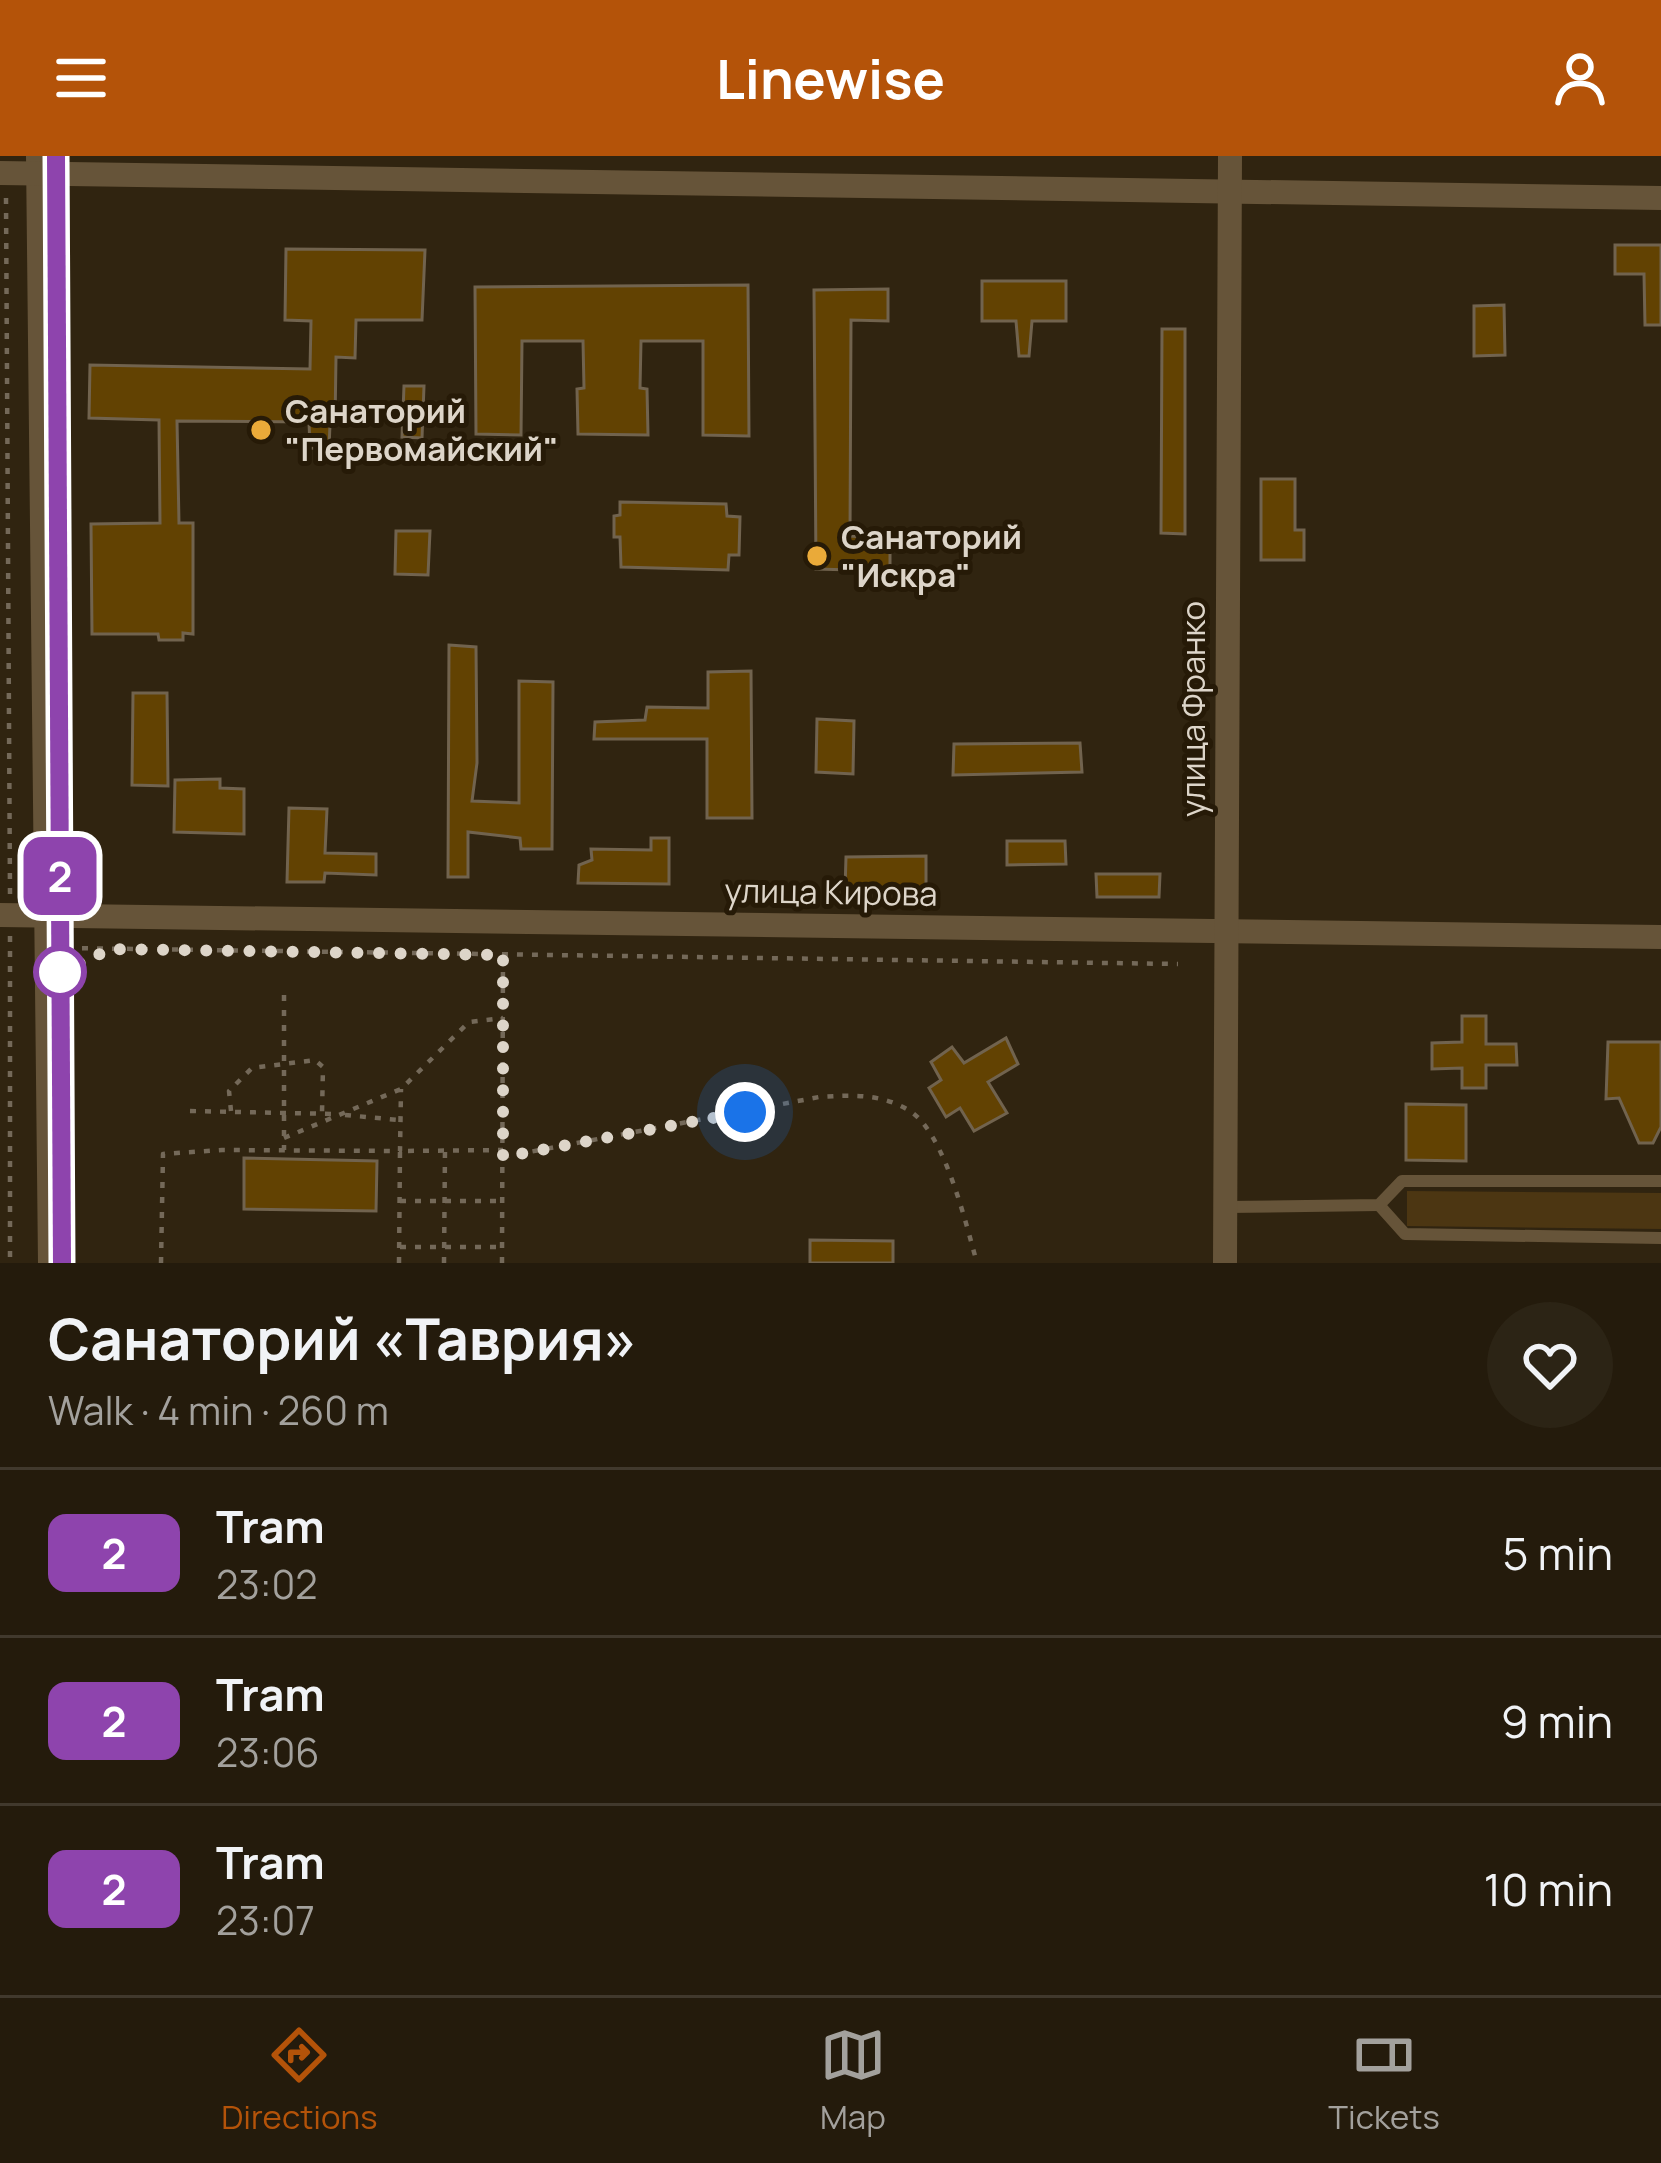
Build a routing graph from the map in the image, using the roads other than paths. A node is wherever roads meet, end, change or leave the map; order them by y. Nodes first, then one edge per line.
1 (1230, 156) edge
2 (38, 165) edge
3 (4, 173) edge
4 (1230, 194) junction
5 (1661, 198) edge
6 (5, 915) edge
7 (49, 917) junction
8 (1225, 930) junction
9 (1661, 937) edge
10 (1661, 1181) edge
11 (1379, 1205) junction
12 (1225, 1207) junction
13 (1661, 1238) edge
14 (50, 1263) edge
15 (1225, 1263) edge

1 - 4 street, улица Франко
2 - 3 street
2 - 4 street
2 - 7 street
4 - 5 street
4 - 8 street, улица Франко
6 - 7 street, улица Кирова
7 - 8 street, улица Кирова
7 - 14 street
8 - 9 street, улица Кирова
8 - 12 street, улица Франко
10 - 11 lane
11 - 12 lane
11 - 13 lane
12 - 15 street, улица Франко

